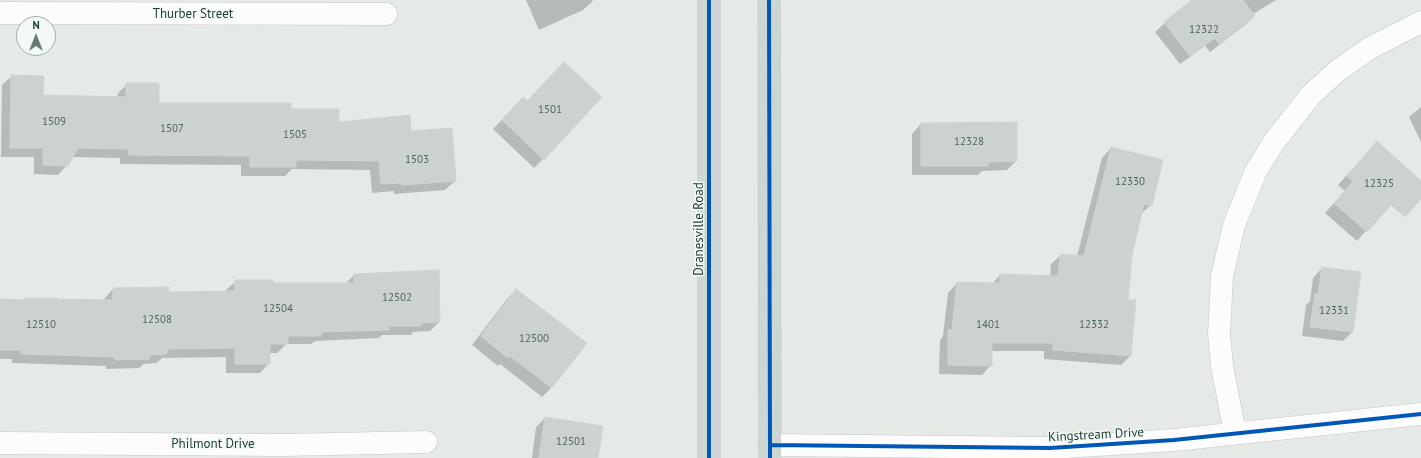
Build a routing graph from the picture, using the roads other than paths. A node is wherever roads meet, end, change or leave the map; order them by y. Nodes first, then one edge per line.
1 (709, 0) edge
2 (769, 0) edge
3 (0, 13) edge
4 (386, 14) dead end
5 (1421, 22) edge
6 (1421, 414) edge
7 (1235, 433) junction
8 (426, 442) dead end
9 (0, 443) edge
10 (217, 451) edge
11 (770, 452) edge
12 (708, 458) edge

1 - 12 main road, Dranesville Road
2 - 11 main road
3 - 4 street, Thurber Street
5 - 7 street
6 - 7 street, Kingstream Drive
7 - 11 street, Kingstream Drive
8 - 10 street, Philmont Drive
9 - 10 street, Philmont Drive

